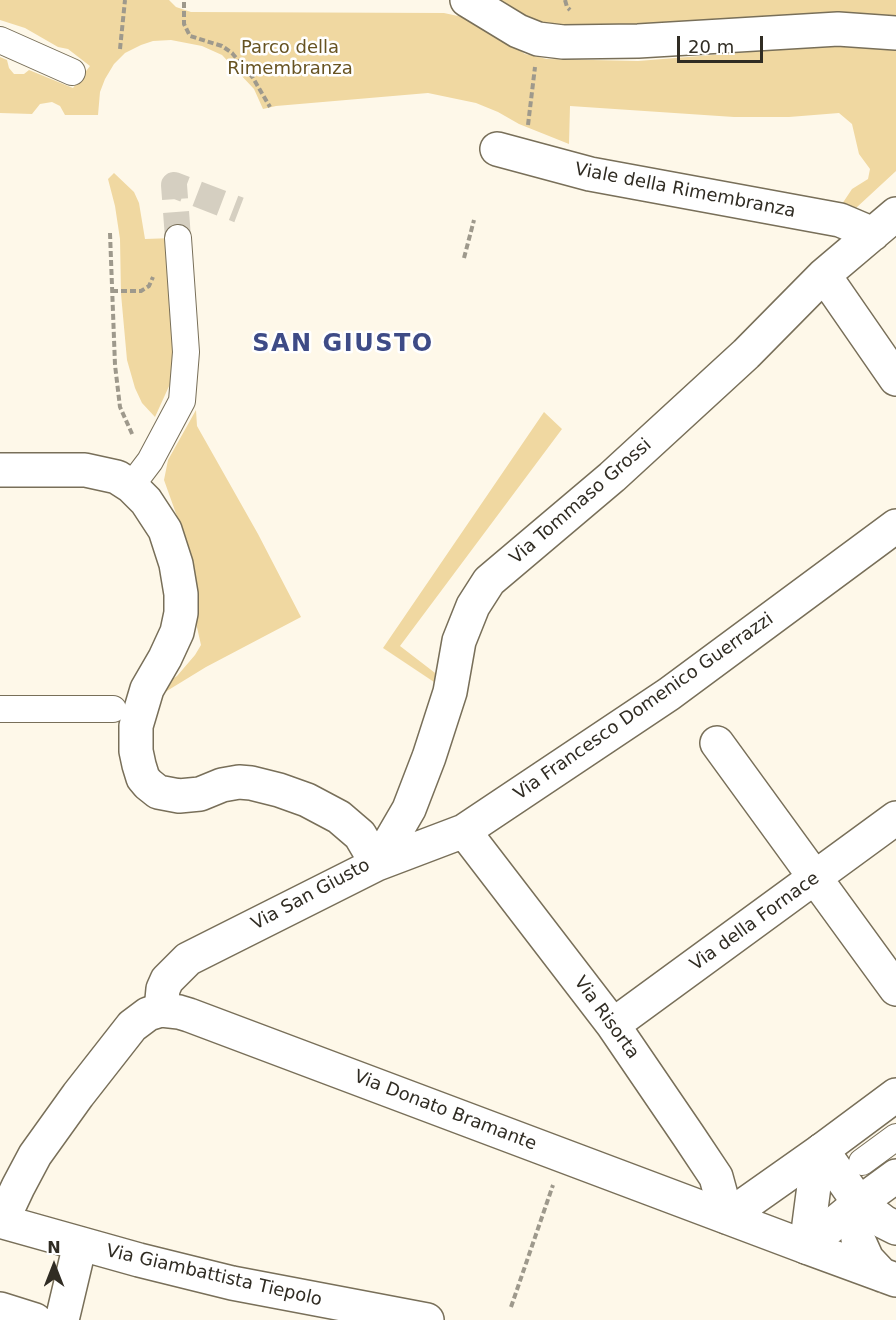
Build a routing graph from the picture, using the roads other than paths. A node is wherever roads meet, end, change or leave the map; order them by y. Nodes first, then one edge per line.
1 (467, 0) edge
2 (896, 33) edge
3 (0, 40) edge
4 (72, 72) dead end
5 (496, 149) dead end
6 (884, 224) edge
7 (178, 238) tunnel mouth
8 (824, 275) junction
9 (896, 379) edge
10 (0, 470) edge
11 (140, 474) junction
12 (896, 526) edge
13 (113, 710) dead end
14 (13, 713) edge
15 (717, 743) dead end
16 (896, 818) edge
17 (464, 831) junction
18 (377, 864) junction
19 (815, 878) junction
20 (896, 988) edge
21 (161, 1010) junction
22 (613, 1025) junction
23 (896, 1095) edge
24 (896, 1137) edge
25 (822, 1150) junction
26 (862, 1162) dead end
27 (896, 1176) edge
28 (858, 1203) junction
29 (727, 1217) junction
30 (1, 1223) edge
31 (896, 1228) edge
32 (80, 1244) junction
33 (806, 1247) junction
34 (889, 1278) edge
35 (0, 1309) edge
36 (35, 1320) edge
37 (62, 1320) edge
38 (428, 1320) edge

1 - 2 street
3 - 4 street
5 - 6 street, Viale della Rimembranza
6 - 8 street, Via Tommaso Grossi
7 - 11 street
8 - 9 street
8 - 18 street, Via Tommaso Grossi
10 - 11 street, Via San Giusto
11 - 18 street, Via San Giusto
12 - 17 street, Via Francesco Domenico Guerrazzi
13 - 14 street
15 - 19 street
16 - 19 street, Via della Fornace
17 - 18 street, Via Francesco Domenico Guerrazzi
17 - 22 street, Via Risorta
18 - 21 street, Via San Giusto
19 - 20 street
19 - 22 street, Via della Fornace
21 - 29 street, Via Donato Bramante
21 - 30 street
22 - 29 street, Via Risorta
23 - 25 street
24 - 26 street
25 - 28 street
25 - 29 street
25 - 33 street
27 - 28 street
28 - 31 street
28 - 33 street
28 - 34 street
29 - 33 street, Via Donato Bramante
30 - 32 street, Via Giambattista Tiepolo
32 - 37 street
32 - 38 street, Via Giambattista Tiepolo
33 - 34 street, Via Donato Bramante
35 - 36 street

